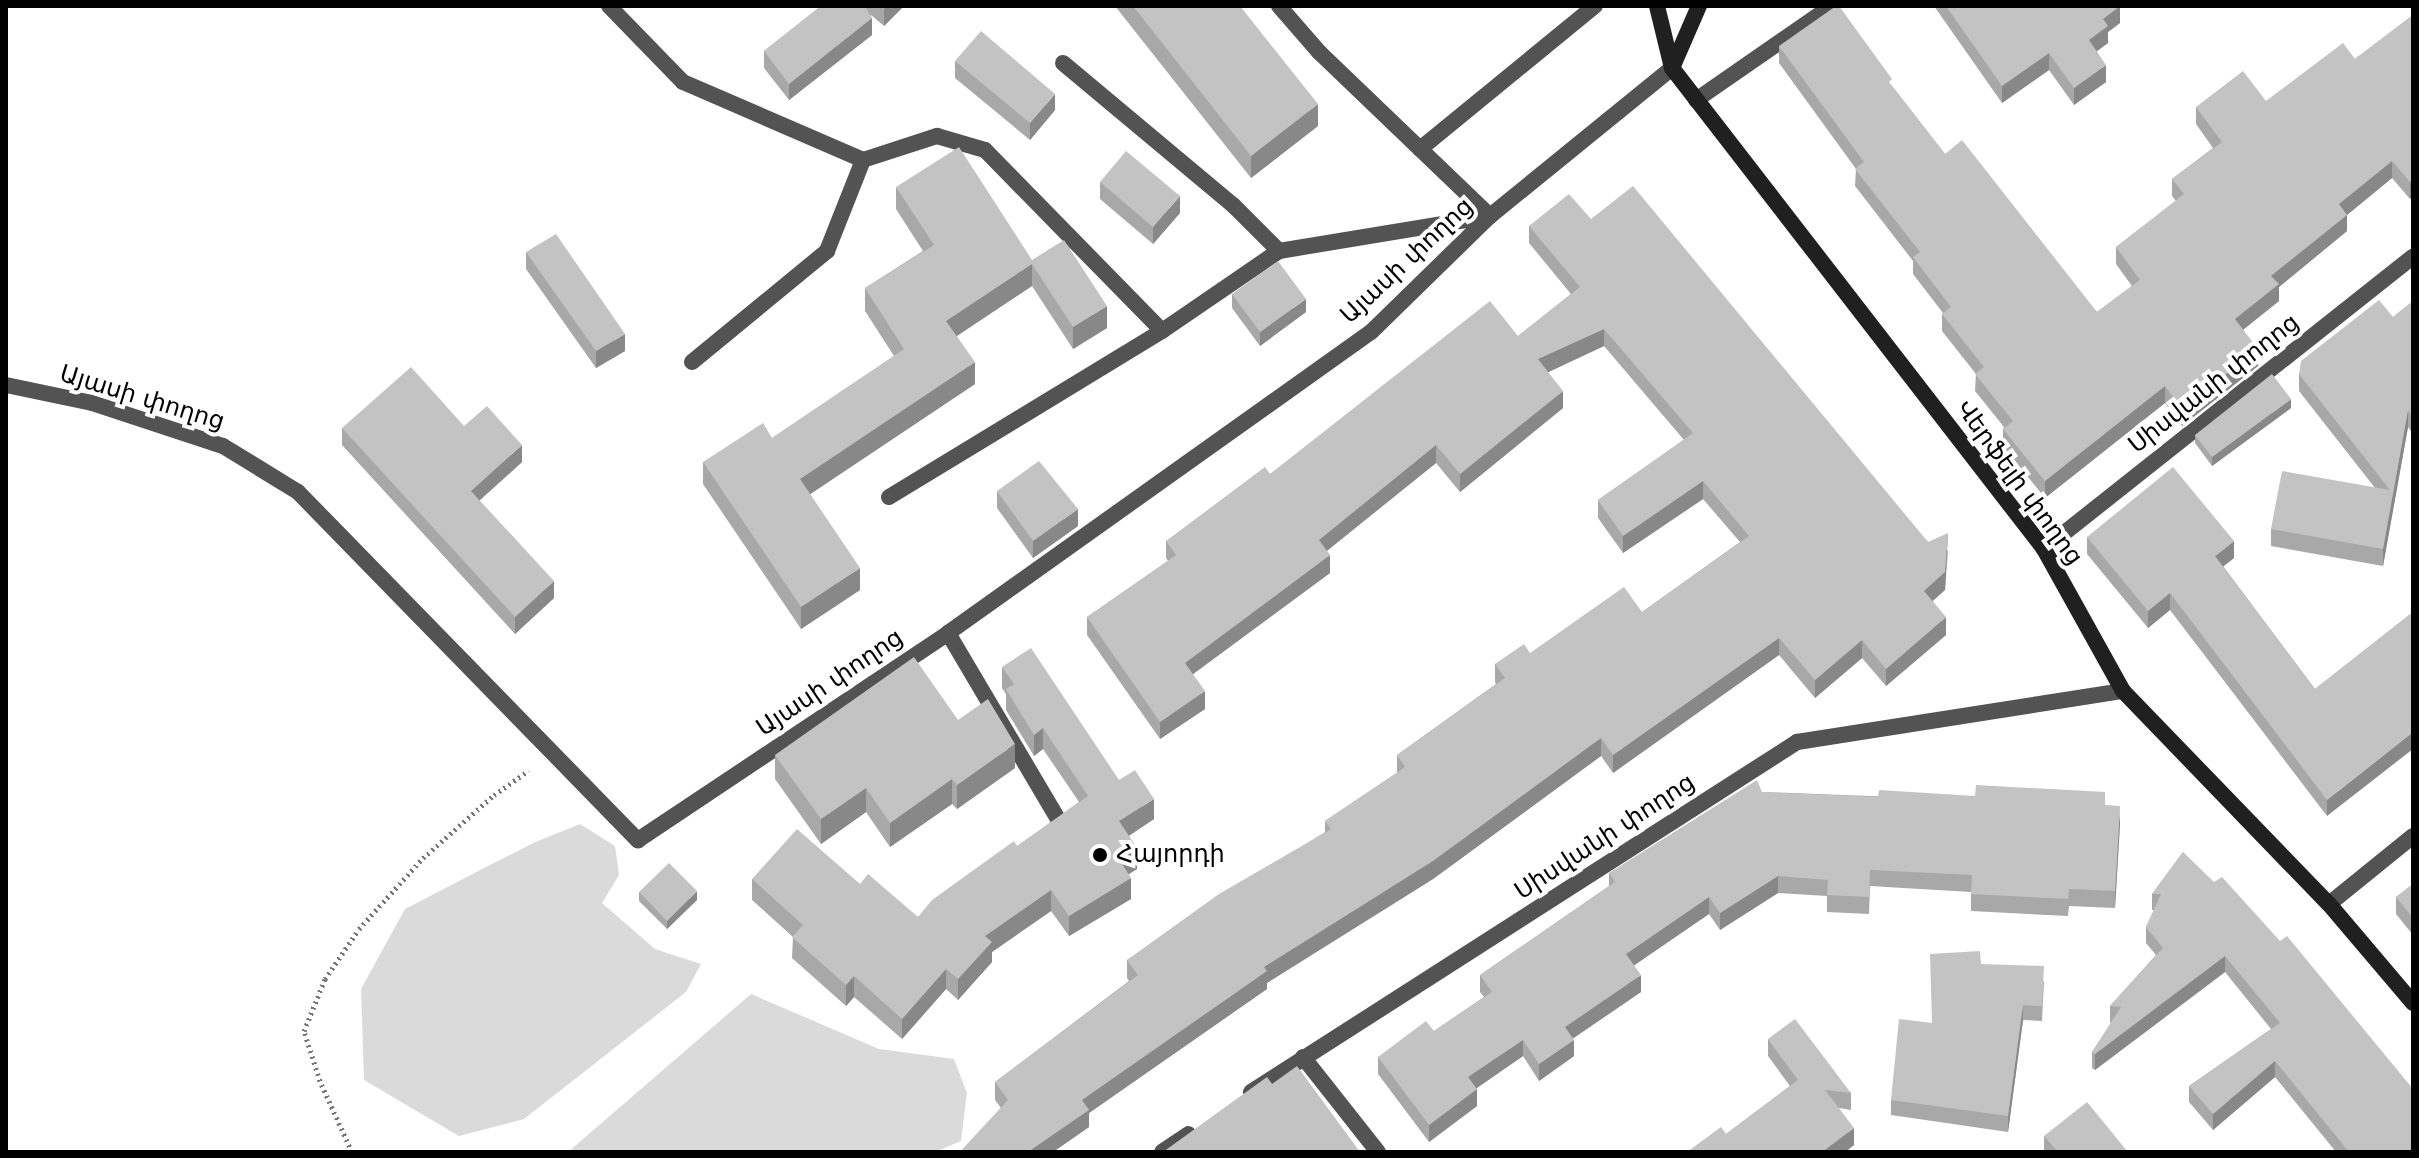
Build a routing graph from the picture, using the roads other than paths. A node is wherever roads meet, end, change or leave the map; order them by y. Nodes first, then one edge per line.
1 (609, 6) edge
2 (1279, 6) edge
3 (1595, 6) edge
4 (1657, 6) edge
5 (1699, 6) edge
6 (1832, 6) edge
7 (1063, 63) dead end
8 (1672, 68) junction
9 (1696, 100) junction
10 (1420, 149) junction
11 (863, 160) junction
12 (1490, 216) junction
13 (1279, 251) junction
14 (2413, 257) edge
15 (1162, 331) junction
16 (692, 362) dead end
17 (6, 385) edge
18 (889, 497) dead end
19 (2044, 549) junction
20 (948, 633) junction
21 (2123, 691) junction
22 (1061, 824) edge
23 (2413, 836) edge
24 (2329, 904) junction
25 (2413, 1003) edge
26 (1303, 1057) junction
27 (1239, 1100) edge
28 (1201, 1126) edge
29 (1162, 1152) edge
30 (1378, 1152) edge

1 - 11 street
2 - 10 street
3 - 10 street
4 - 8 street
5 - 8 street
6 - 9 street
7 - 13 street
8 - 9 street, Վերֆելի փողոց
8 - 12 street, Այասի փողոց
9 - 19 street, Վերֆելի փողոց
10 - 12 street
11 - 15 street
11 - 16 street
12 - 13 street
12 - 20 street, Այասի փողոց
13 - 15 street
14 - 19 street, Սիսվանի փողոց
15 - 18 street
17 - 20 street, Այասի փողոց
19 - 21 street, Վերֆելի փողոց
20 - 22 street
21 - 24 street, Վերֆելի փողոց
21 - 26 street, Սիսվանի փողոց
23 - 24 street
24 - 25 street, Վերֆելի փողոց
26 - 27 street, Սիսվանի փողոց
26 - 30 street
28 - 29 street

